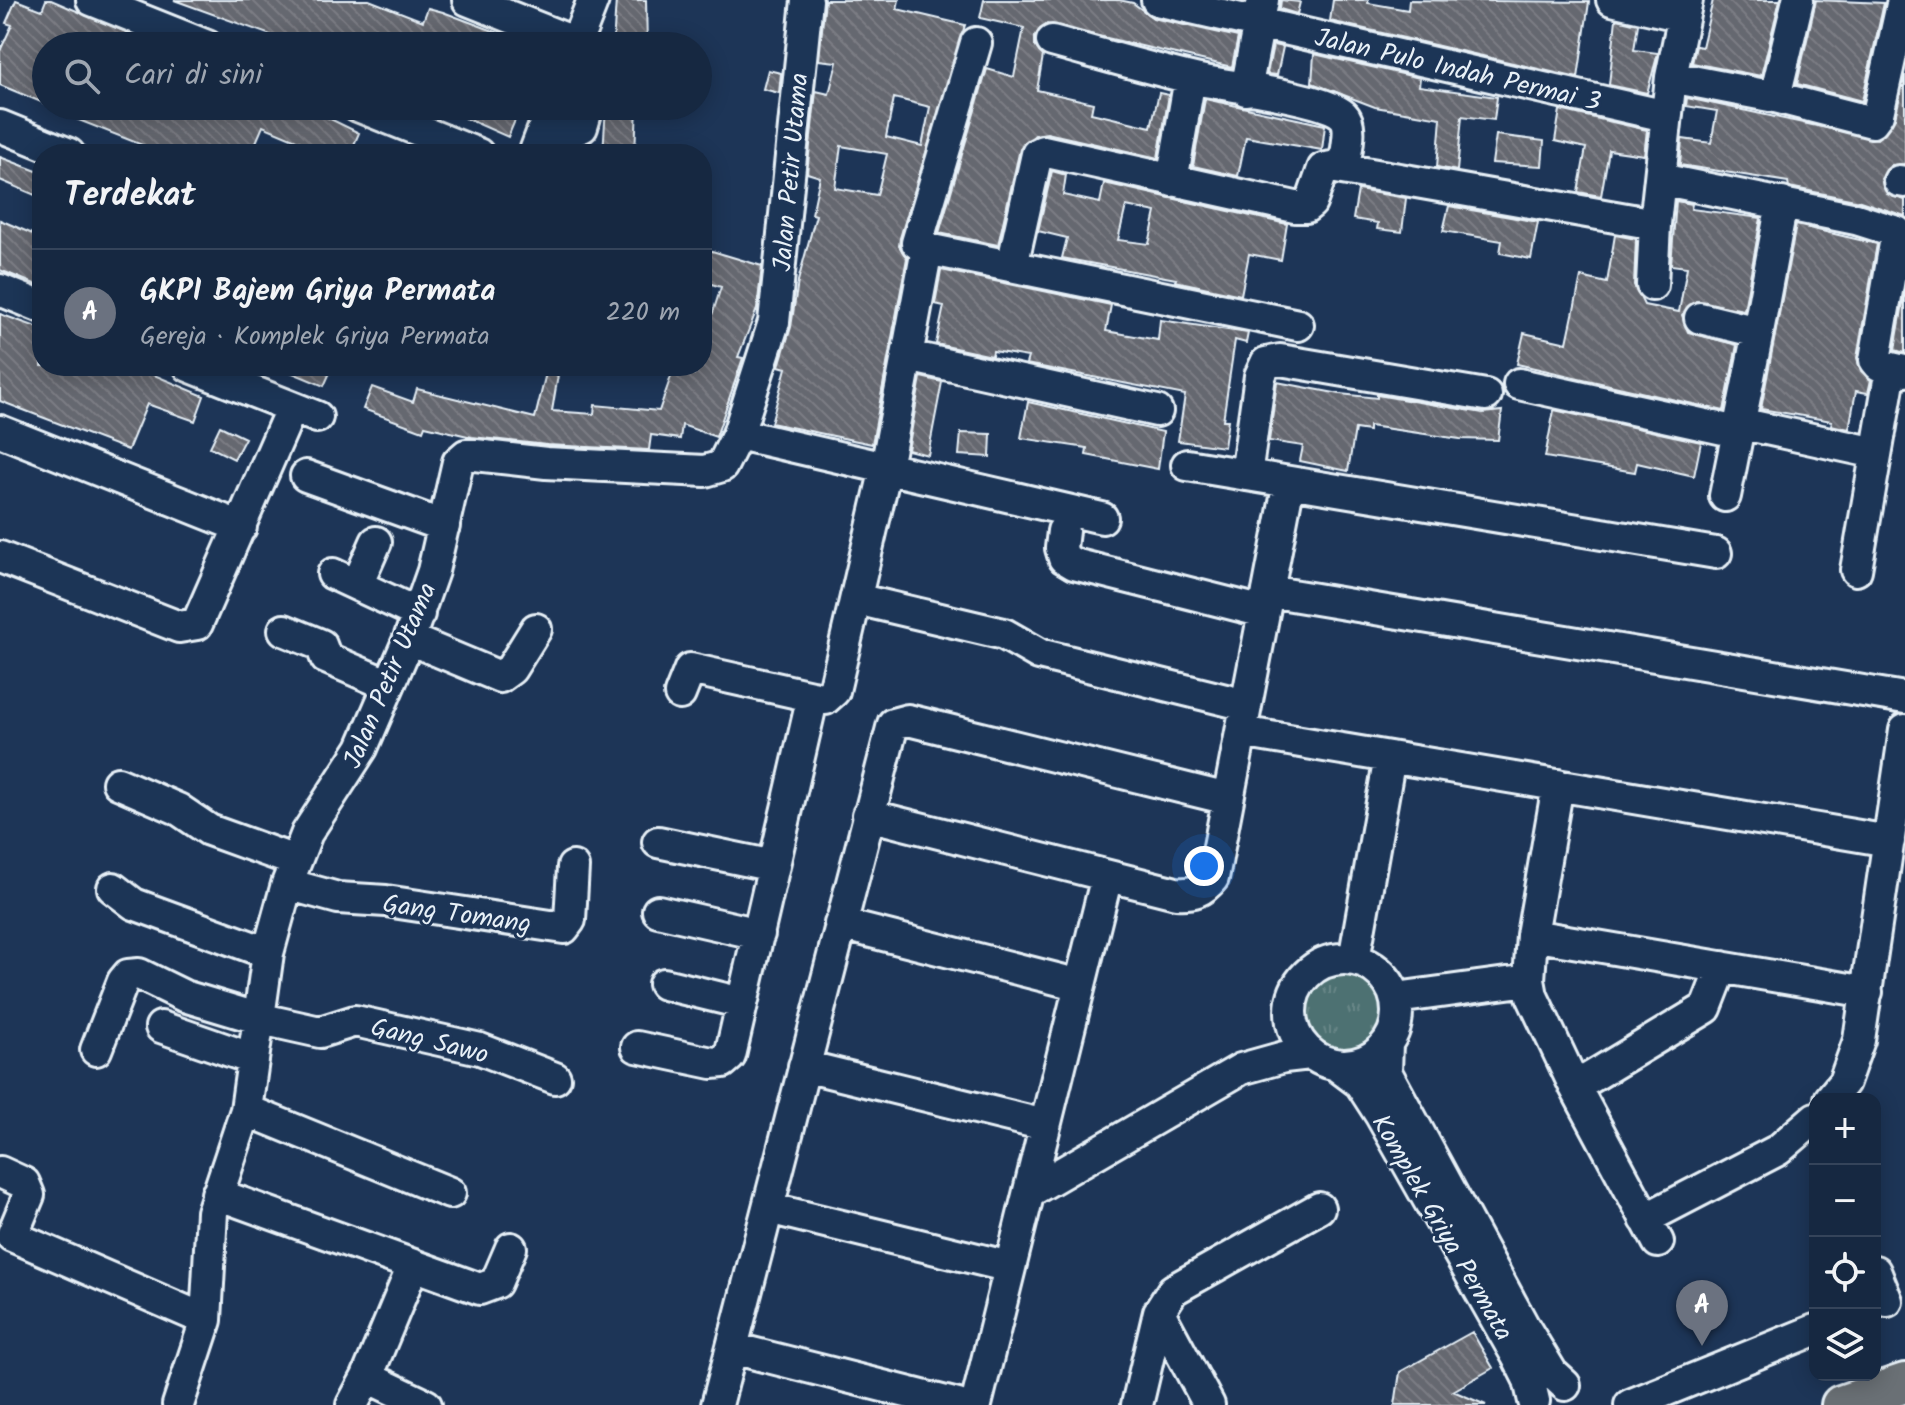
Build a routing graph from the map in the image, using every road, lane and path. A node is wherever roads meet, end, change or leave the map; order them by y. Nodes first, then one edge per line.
1 (92, 0) edge
2 (468, 0) edge
3 (594, 0) edge
4 (807, 0) edge
5 (1157, 0) edge
6 (1612, 0) edge
7 (1798, 0) edge
8 (1903, 0) edge
9 (1685, 8) edge
10 (1260, 12) edge
11 (172, 32) edge
12 (548, 32) edge
13 (585, 32) edge
14 (1052, 41) dead end
15 (976, 43) dead end
16 (1671, 77) junction
17 (1190, 78) junction
18 (1894, 89) edge
19 (1246, 90) junction
20 (1775, 97) junction
21 (1666, 116) junction
22 (393, 120) edge
23 (584, 120) edge
24 (0, 126) edge
25 (542, 131) edge
26 (44, 144) edge
27 (453, 144) edge
28 (1344, 169) junction
29 (1660, 179) junction
30 (1172, 181) junction
31 (1782, 203) junction
32 (1655, 224) junction
33 (927, 249) junction
34 (1012, 266) junction
35 (1652, 285) dead end
36 (0, 290) edge
37 (32, 303) edge
38 (1700, 318) dead end
39 (1298, 325) dead end
40 (1758, 332) junction
41 (908, 356) junction
42 (1898, 370) edge
43 (214, 376) edge
44 (1519, 384) dead end
45 (1486, 395) dead end
46 (1157, 411) dead end
47 (1738, 427) junction
48 (0, 431) edge
49 (738, 434) junction
50 (1876, 453) junction
51 (1187, 465) dead end
52 (886, 468) junction
53 (1246, 475) junction
54 (306, 476) dead end
55 (1289, 482) junction
56 (1725, 496) dead end
57 (1102, 518) dead end
58 (444, 526) junction
59 (241, 527) junction
60 (1063, 531) dead end
61 (376, 542) dead end
62 (1716, 553) dead end
63 (0, 557) edge
64 (1856, 570) dead end
65 (856, 599) junction
66 (1266, 601) junction
67 (414, 626) junction
68 (536, 629) dead end
69 (284, 630) dead end
70 (389, 685) junction
71 (680, 694) dead end
72 (813, 696) junction
73 (1905, 698) edge
74 (1243, 719) junction
75 (1905, 730) edge
76 (1390, 757) junction
77 (118, 783) dead end
78 (1558, 785) junction
79 (1228, 799) junction
80 (868, 815) junction
81 (1889, 841) junction
82 (658, 842) dead end
83 (774, 866) junction
84 (573, 867) dead end
85 (291, 873) junction
86 (1107, 876) junction
87 (113, 888) dead end
88 (658, 911) dead end
89 (840, 924) junction
90 (759, 934) junction
91 (1532, 935) junction
92 (268, 953) junction
93 (1354, 960) junction
94 (1722, 967) junction
95 (1529, 980) junction
96 (664, 984) dead end
97 (1080, 985) junction
98 (1867, 992) junction
99 (1396, 998) junction
100 (742, 1003) junction
101 (257, 1018) junction
102 (1290, 1019) junction
103 (161, 1027) dead end
104 (1387, 1043) junction
105 (637, 1047) dead end
106 (96, 1050) dead end
107 (253, 1059) junction
108 (1323, 1059) junction
109 (804, 1066) junction
110 (1241, 1069) junction
111 (555, 1078) dead end
112 (1575, 1087) junction
113 (1835, 1093) edge
114 (1391, 1108) junction
115 (246, 1110) junction
116 (1809, 1123) edge
117 (1045, 1125) junction
118 (0, 1172) edge
119 (1029, 1192) junction
120 (450, 1193) dead end
121 (217, 1194) junction
122 (768, 1208) junction
123 (1319, 1208) dead end
124 (511, 1248) dead end
125 (413, 1266) junction
126 (1010, 1267) junction
127 (1159, 1312) junction
128 (206, 1320) junction
129 (1809, 1332) edge
130 (732, 1348) junction
131 (367, 1377) junction
132 (1905, 1383) edge
133 (1571, 1395) edge
134 (1535, 1403) edge
135 (178, 1405) edge
136 (352, 1405) edge
137 (426, 1405) edge
138 (717, 1405) edge
139 (958, 1405) edge
140 (976, 1405) edge
141 (1137, 1405) edge
142 (1209, 1405) edge
143 (1630, 1405) edge
144 (1841, 1405) edge

1 - 11 street
2 - 12 street
3 - 13 street
4 - 49 street, Jalan Petir Utama
5 - 10 street, Jalan Pulo Indah Permai 3
6 - 9 street
7 - 20 street
8 - 18 street
9 - 16 street
10 - 19 street
10 - 21 street, Jalan Pulo Indah Permai 3
14 - 17 street
15 - 33 street
16 - 20 street
16 - 21 street
17 - 19 street
17 - 30 street
18 - 20 street
19 - 28 street
21 - 29 street
22 - 27 street
23 - 25 street
24 - 26 street
28 - 30 street
28 - 32 street
29 - 31 street
29 - 32 street
30 - 34 street
31 - 40 street
31 - 42 street
32 - 35 street
33 - 34 street
33 - 41 street
34 - 39 street
36 - 37 street
38 - 40 street
40 - 47 street
41 - 46 street
41 - 52 street
42 - 50 street
43 - 59 street
44 - 47 street
45 - 53 street
47 - 50 street
47 - 56 street
48 - 59 street
49 - 52 street
49 - 58 street, Jalan Petir Utama
50 - 64 street
51 - 53 street
52 - 57 street
52 - 65 street
53 - 55 street
54 - 58 street
55 - 62 street
55 - 66 street
58 - 67 street, Jalan Petir Utama
59 - 63 street
60 - 66 street
61 - 67 street
65 - 72 street
65 - 74 street
66 - 73 street
66 - 74 street
67 - 68 street
67 - 70 street, Jalan Petir Utama
69 - 70 street
70 - 85 street, Jalan Petir Utama
71 - 72 street
72 - 83 street
74 - 76 street
74 - 79 street
75 - 81 street
76 - 78 street
76 - 93 street
77 - 85 street
78 - 81 street
78 - 91 street
79 - 80 street
79 - 86 street
80 - 86 street
80 - 89 street
81 - 98 street
82 - 83 street
83 - 90 street
84 - 85 street, Gang Tomang
85 - 92 street, Jalan Petir Utama
86 - 97 street
87 - 92 street
88 - 90 street
89 - 97 street
89 - 109 street
90 - 100 street
91 - 94 street
91 - 95 street
92 - 101 street, Jalan Petir Utama
93 - 99 street
93 - 102 street
94 - 98 street
94 - 112 street
95 - 99 street
95 - 112 street
96 - 100 street
97 - 117 street
98 - 113 street
99 - 104 street
100 - 105 street
101 - 106 street, Gang Sawo
101 - 107 street, Jalan Petir Utama
101 - 111 street, Gang Sawo
102 - 108 street
102 - 110 street
103 - 107 street
104 - 108 street
104 - 114 street, Komplek Griya Permata
107 - 115 street, Jalan Petir Utama
108 - 110 street
108 - 114 street, Komplek Griya Permata
109 - 117 street
109 - 122 street
110 - 119 street
112 - 116 street
114 - 133 street, Komplek Griya Permata
114 - 134 street, Komplek Griya Permata
115 - 120 street
115 - 121 street, Jalan Petir Utama
117 - 119 street
118 - 128 street
119 - 126 street
121 - 125 street
121 - 128 street, Jalan Petir Utama
122 - 126 street
122 - 130 street
123 - 127 street
124 - 125 street
125 - 131 street
126 - 140 street
127 - 141 street
127 - 142 street
128 - 135 street, Jalan Petir Utama
129 - 143 street
130 - 138 street
130 - 139 street
131 - 136 street
131 - 137 street
132 - 144 main road
133 - 134 street

